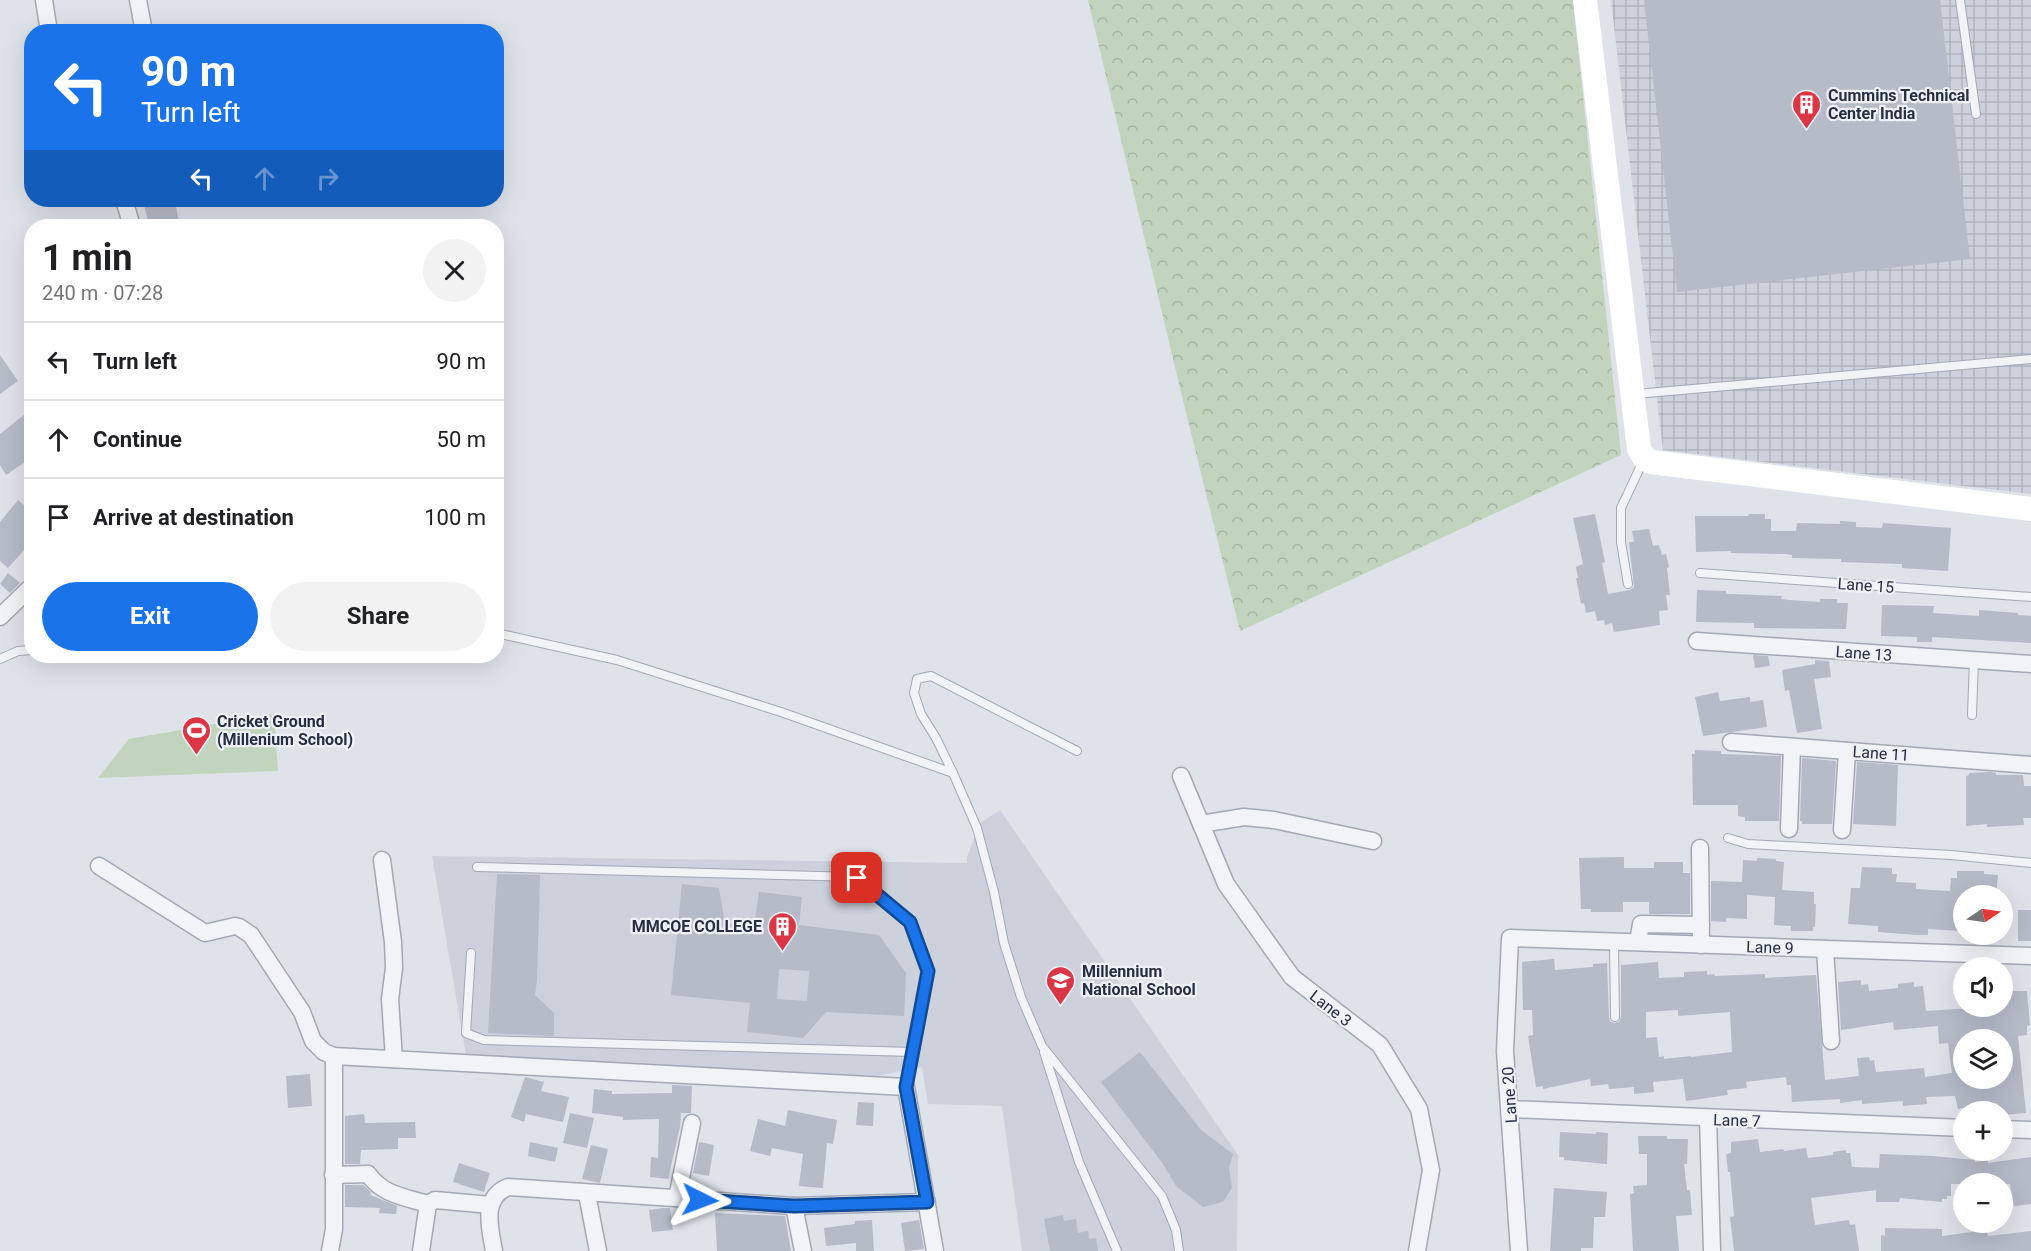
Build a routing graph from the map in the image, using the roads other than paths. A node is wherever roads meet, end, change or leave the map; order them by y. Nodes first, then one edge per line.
1 (44, 0) edge
2 (138, 0) edge
3 (1585, 0) edge
4 (1960, 0) edge
5 (48, 24) edge
6 (142, 24) edge
7 (1976, 114) dead end
8 (2031, 359) edge
9 (1632, 395) junction
10 (1645, 459) junction
11 (2031, 509) edge
12 (1700, 573) dead end
13 (1628, 584) dead end
14 (24, 594) edge
15 (2031, 597) edge
16 (24, 604) edge
17 (0, 618) edge
18 (504, 635) edge
19 (1697, 641) dead end
20 (24, 651) edge
21 (0, 659) edge
22 (1974, 660) junction
23 (2031, 664) edge
24 (1972, 716) dead end
25 (1731, 742) dead end
26 (1792, 747) junction
27 (1077, 751) dead end
28 (1847, 751) junction
29 (2031, 765) edge
30 (953, 773) junction
31 (1181, 776) dead end
32 (1201, 824) junction
33 (1789, 830) dead end
34 (1842, 830) dead end
35 (1728, 838) dead end
36 (1373, 841) dead end
37 (1700, 848) dead end
38 (382, 860) dead end
39 (2031, 862) edge
40 (99, 866) dead end
41 (477, 867) dead end
42 (1701, 925) junction
43 (1510, 938) joint
44 (1614, 942) junction
45 (1638, 942) junction
46 (1701, 945) junction
47 (1825, 949) junction
48 (471, 953) dead end
49 (2031, 956) edge
50 (1615, 1017) dead end
51 (1831, 1041) dead end
52 (1042, 1046) junction
53 (913, 1052) junction
54 (334, 1056) junction
55 (394, 1059) junction
56 (906, 1087) junction
57 (1510, 1109) junction
58 (1708, 1118) junction
59 (692, 1123) dead end
60 (1953, 1128) edge
61 (2013, 1129) edge
62 (2031, 1130) edge
63 (333, 1176) junction
64 (587, 1194) junction
65 (677, 1198) junction
66 (927, 1202) junction
67 (428, 1203) junction
68 (490, 1205) junction
69 (794, 1206) junction
70 (330, 1251) edge
71 (421, 1251) edge
72 (494, 1251) edge
73 (598, 1251) edge
74 (803, 1251) edge
75 (935, 1251) edge
76 (1117, 1251) edge
77 (1179, 1251) edge
78 (1417, 1251) edge
79 (1519, 1251) edge
80 (1712, 1251) edge

1 - 5 street
2 - 6 street
3 - 9 street
4 - 7 lane
8 - 9 lane
9 - 10 street
10 - 11 street
10 - 13 lane
12 - 15 lane, Lane 15
14 - 17 street
16 - 17 street
18 - 30 lane
19 - 22 street, Lane 13
20 - 21 lane
22 - 23 street, Lane 13
22 - 24 lane
25 - 26 street, Lane 11
26 - 28 street, Lane 11
26 - 33 street
27 - 30 lane
28 - 29 street, Lane 11
28 - 34 street
30 - 52 lane
31 - 32 street, Lane 3
32 - 36 street
32 - 78 street, Lane 3
35 - 39 lane
37 - 42 street
38 - 55 street
40 - 54 street
41 - 53 lane
42 - 45 street
42 - 46 street
43 - 44 street, Lane 9
43 - 57 street, Lane 20
44 - 45 street, Lane 9
44 - 50 lane
45 - 46 street, Lane 9
46 - 47 street, Lane 9
47 - 49 street, Lane 9
47 - 51 street
48 - 53 lane
52 - 76 lane
52 - 77 lane
53 - 56 lane
54 - 55 street
54 - 63 street
55 - 56 street
56 - 66 street
57 - 58 street, Lane 7
57 - 79 street, Lane 20
58 - 60 street, Lane 7
58 - 80 street
59 - 65 street
61 - 62 street
63 - 67 street
63 - 70 street
64 - 65 street
64 - 68 street
64 - 73 street
65 - 69 street
66 - 69 street
66 - 75 street
67 - 68 street
67 - 71 street
68 - 72 street
69 - 74 street

